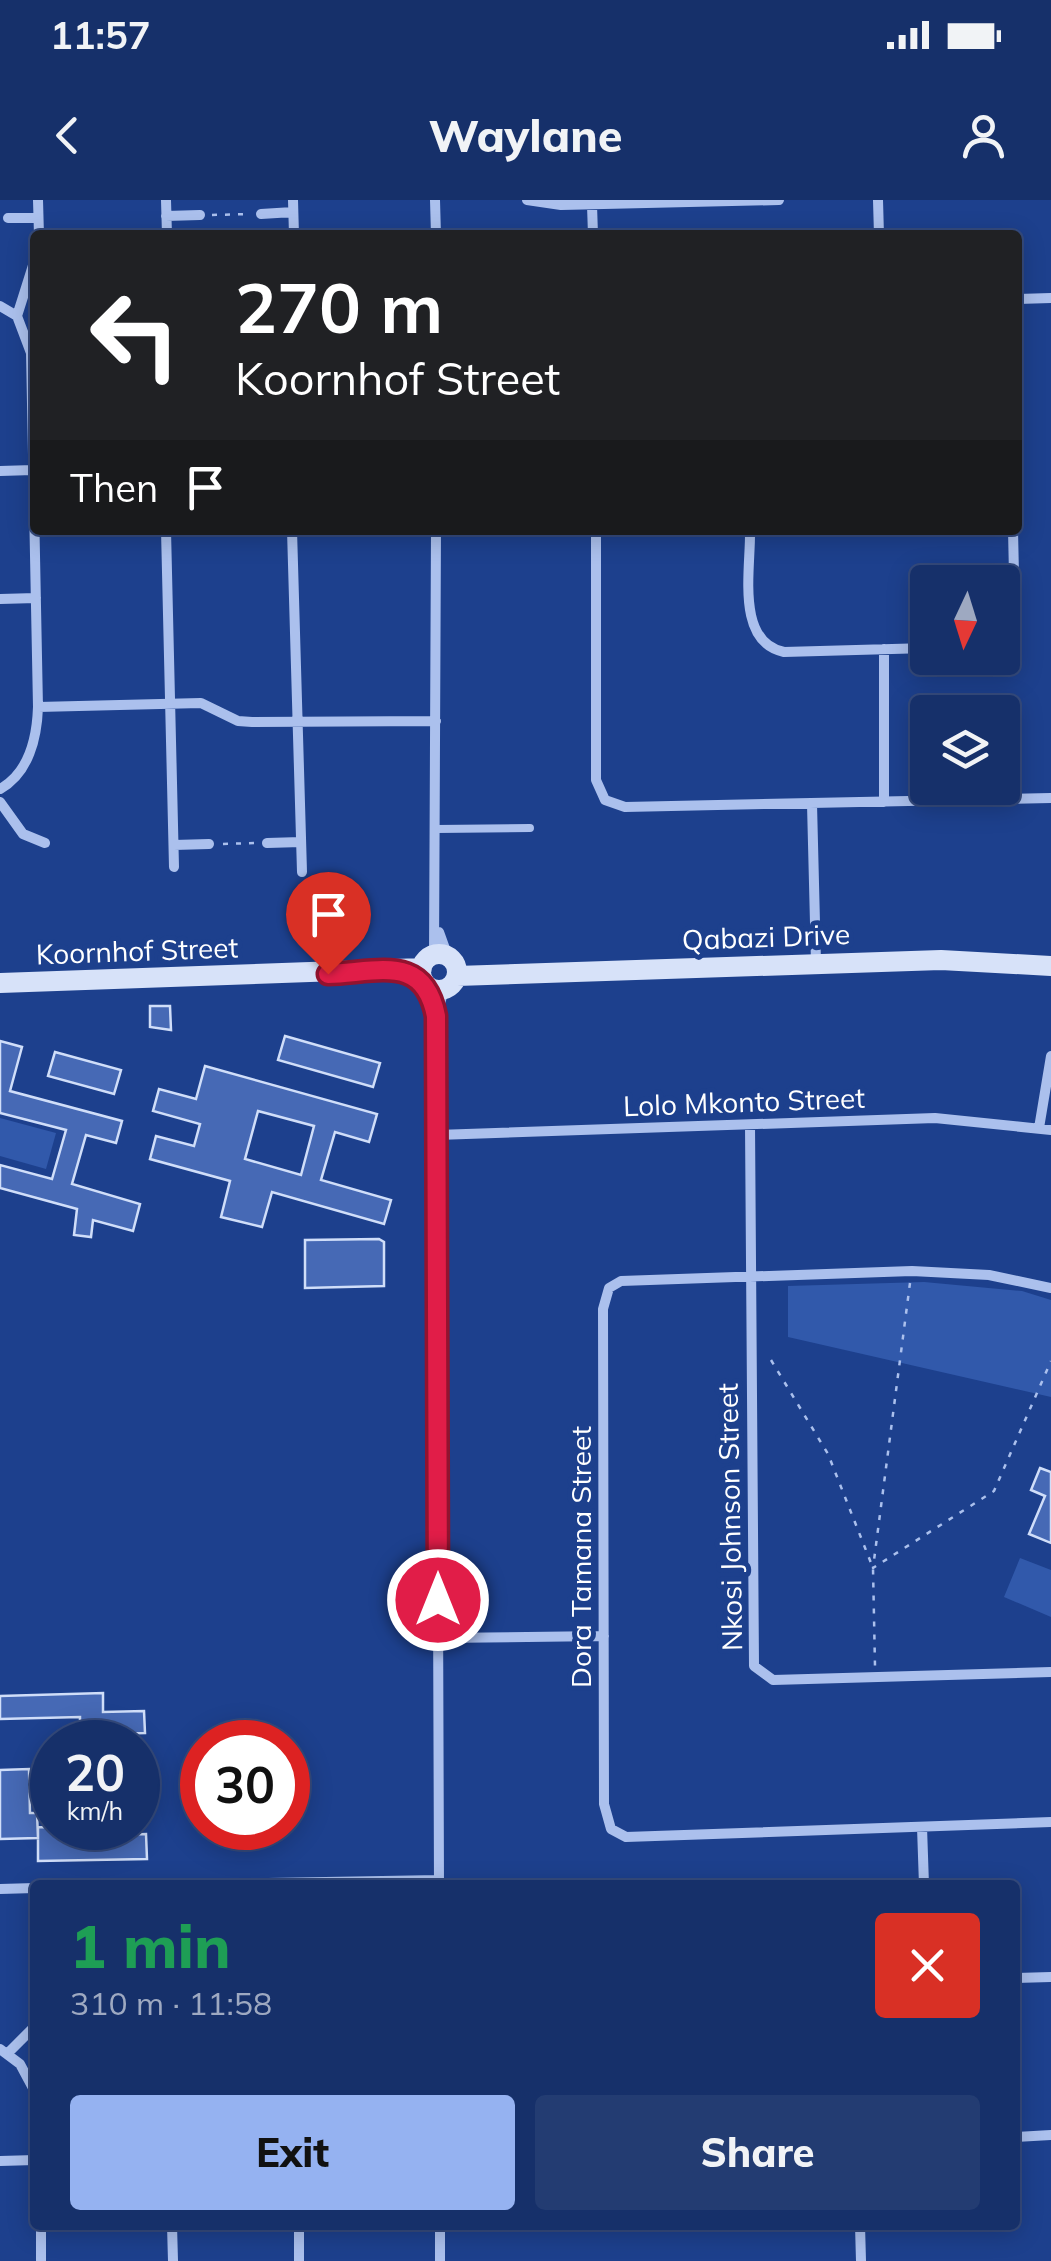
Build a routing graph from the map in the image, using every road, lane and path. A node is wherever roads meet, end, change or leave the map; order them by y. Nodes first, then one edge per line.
1 (38, 200) edge
2 (166, 200) edge
3 (436, 200) edge
4 (527, 200) edge
5 (780, 200) edge
6 (878, 200) edge
7 (644, 202) edge
8 (584, 203) edge
9 (293, 206) edge
10 (261, 214) joint
11 (200, 215) joint
12 (166, 216) junction
13 (8, 218) dead end
14 (38, 218) junction
15 (38, 230) edge
16 (167, 230) edge
17 (436, 230) edge
18 (592, 230) edge
19 (878, 230) edge
20 (30, 276) edge
21 (1051, 298) edge
22 (1022, 299) edge
23 (0, 306) edge
24 (18, 316) junction
25 (30, 345) edge
26 (30, 470) edge
27 (0, 471) edge
28 (35, 535) edge
29 (166, 535) edge
30 (292, 535) edge
31 (436, 535) edge
32 (596, 535) edge
33 (750, 535) edge
34 (1014, 535) edge
35 (1014, 565) edge
36 (0, 598) edge
37 (36, 598) junction
38 (910, 648) edge
39 (884, 649) junction
40 (170, 703) junction
41 (38, 707) junction
42 (298, 722) junction
43 (436, 722) junction
44 (0, 789) edge
45 (1051, 798) edge
46 (0, 802) edge
47 (884, 802) junction
48 (812, 804) junction
49 (530, 828) dead end
50 (436, 829) junction
51 (302, 842) junction
52 (45, 843) dead end
53 (267, 843) joint
54 (209, 844) joint
55 (174, 845) junction
56 (174, 867) dead end
57 (302, 872) dead end
58 (816, 963) junction
59 (1051, 966) edge
60 (439, 972) junction
61 (0, 982) edge
62 (1051, 1056) edge
63 (750, 1125) junction
64 (1045, 1129) edge
65 (437, 1135) junction
66 (912, 1271) junction
67 (750, 1277) junction
68 (1051, 1288) edge
69 (771, 1360) dead end
70 (1051, 1361) edge
71 (873, 1568) junction
72 (604, 1636) junction
73 (438, 1638) junction
74 (1051, 1672) edge
75 (876, 1678) junction
76 (1051, 1822) edge
77 (922, 1827) junction
78 (439, 1880) edge
79 (924, 1880) edge
80 (30, 1888) edge
81 (0, 1889) edge
82 (1051, 1977) edge
83 (1020, 1978) edge
84 (30, 2030) edge
85 (4, 2050) edge
86 (30, 2085) edge
87 (1020, 2136) edge
88 (1051, 2136) edge
89 (30, 2160) edge
90 (0, 2161) edge
91 (40, 2230) edge
92 (172, 2230) edge
93 (299, 2230) edge
94 (440, 2230) edge
95 (860, 2230) edge
96 (42, 2261) edge
97 (173, 2261) edge
98 (300, 2261) edge
99 (440, 2261) edge
100 (861, 2261) edge

1 - 14 street
2 - 12 street
3 - 17 street
4 - 8 street
5 - 7 street
6 - 19 street
7 - 8 street
8 - 18 street
9 - 10 street
10 - 11 path
11 - 12 street
12 - 16 street
13 - 14 street
14 - 15 street
20 - 24 street
21 - 22 street
23 - 24 street
24 - 25 street
26 - 27 street
28 - 37 street
29 - 40 street
30 - 42 street
31 - 43 street
32 - 48 street
33 - 39 street
34 - 35 street
36 - 37 street
37 - 41 street
38 - 39 street
39 - 47 street
40 - 41 street
40 - 42 street
40 - 55 street
41 - 44 street
42 - 43 street
42 - 51 street
43 - 50 street
45 - 47 street
46 - 52 street
47 - 48 street
48 - 58 street
49 - 50 lane
50 - 60 street
51 - 53 street
51 - 57 street
53 - 54 path
54 - 55 street
55 - 56 street
58 - 59 street, Qabazi Drive
58 - 60 street, Qabazi Drive
60 - 61 street, Koornhof Street
60 - 65 street
62 - 64 street
63 - 64 street, Lolo Mkonto Street
63 - 65 street, Lolo Mkonto Street
63 - 67 street, Nkosi Johnson Street
65 - 73 street
66 - 67 street, Dora Tamana Street
66 - 68 street, Dora Tamana Street
66 - 71 path
67 - 72 street, Dora Tamana Street
67 - 75 street, Nkosi Johnson Street
69 - 71 path
70 - 71 path
71 - 75 path
72 - 73 street
72 - 77 street, Dora Tamana Street
73 - 78 street
74 - 75 street, Nkosi Johnson Street
76 - 77 street, Dora Tamana Street
77 - 79 street
80 - 81 street
82 - 83 street
84 - 85 street
85 - 86 street
87 - 88 street
89 - 90 street
91 - 96 street
92 - 97 street
93 - 98 street
94 - 99 street
95 - 100 street

